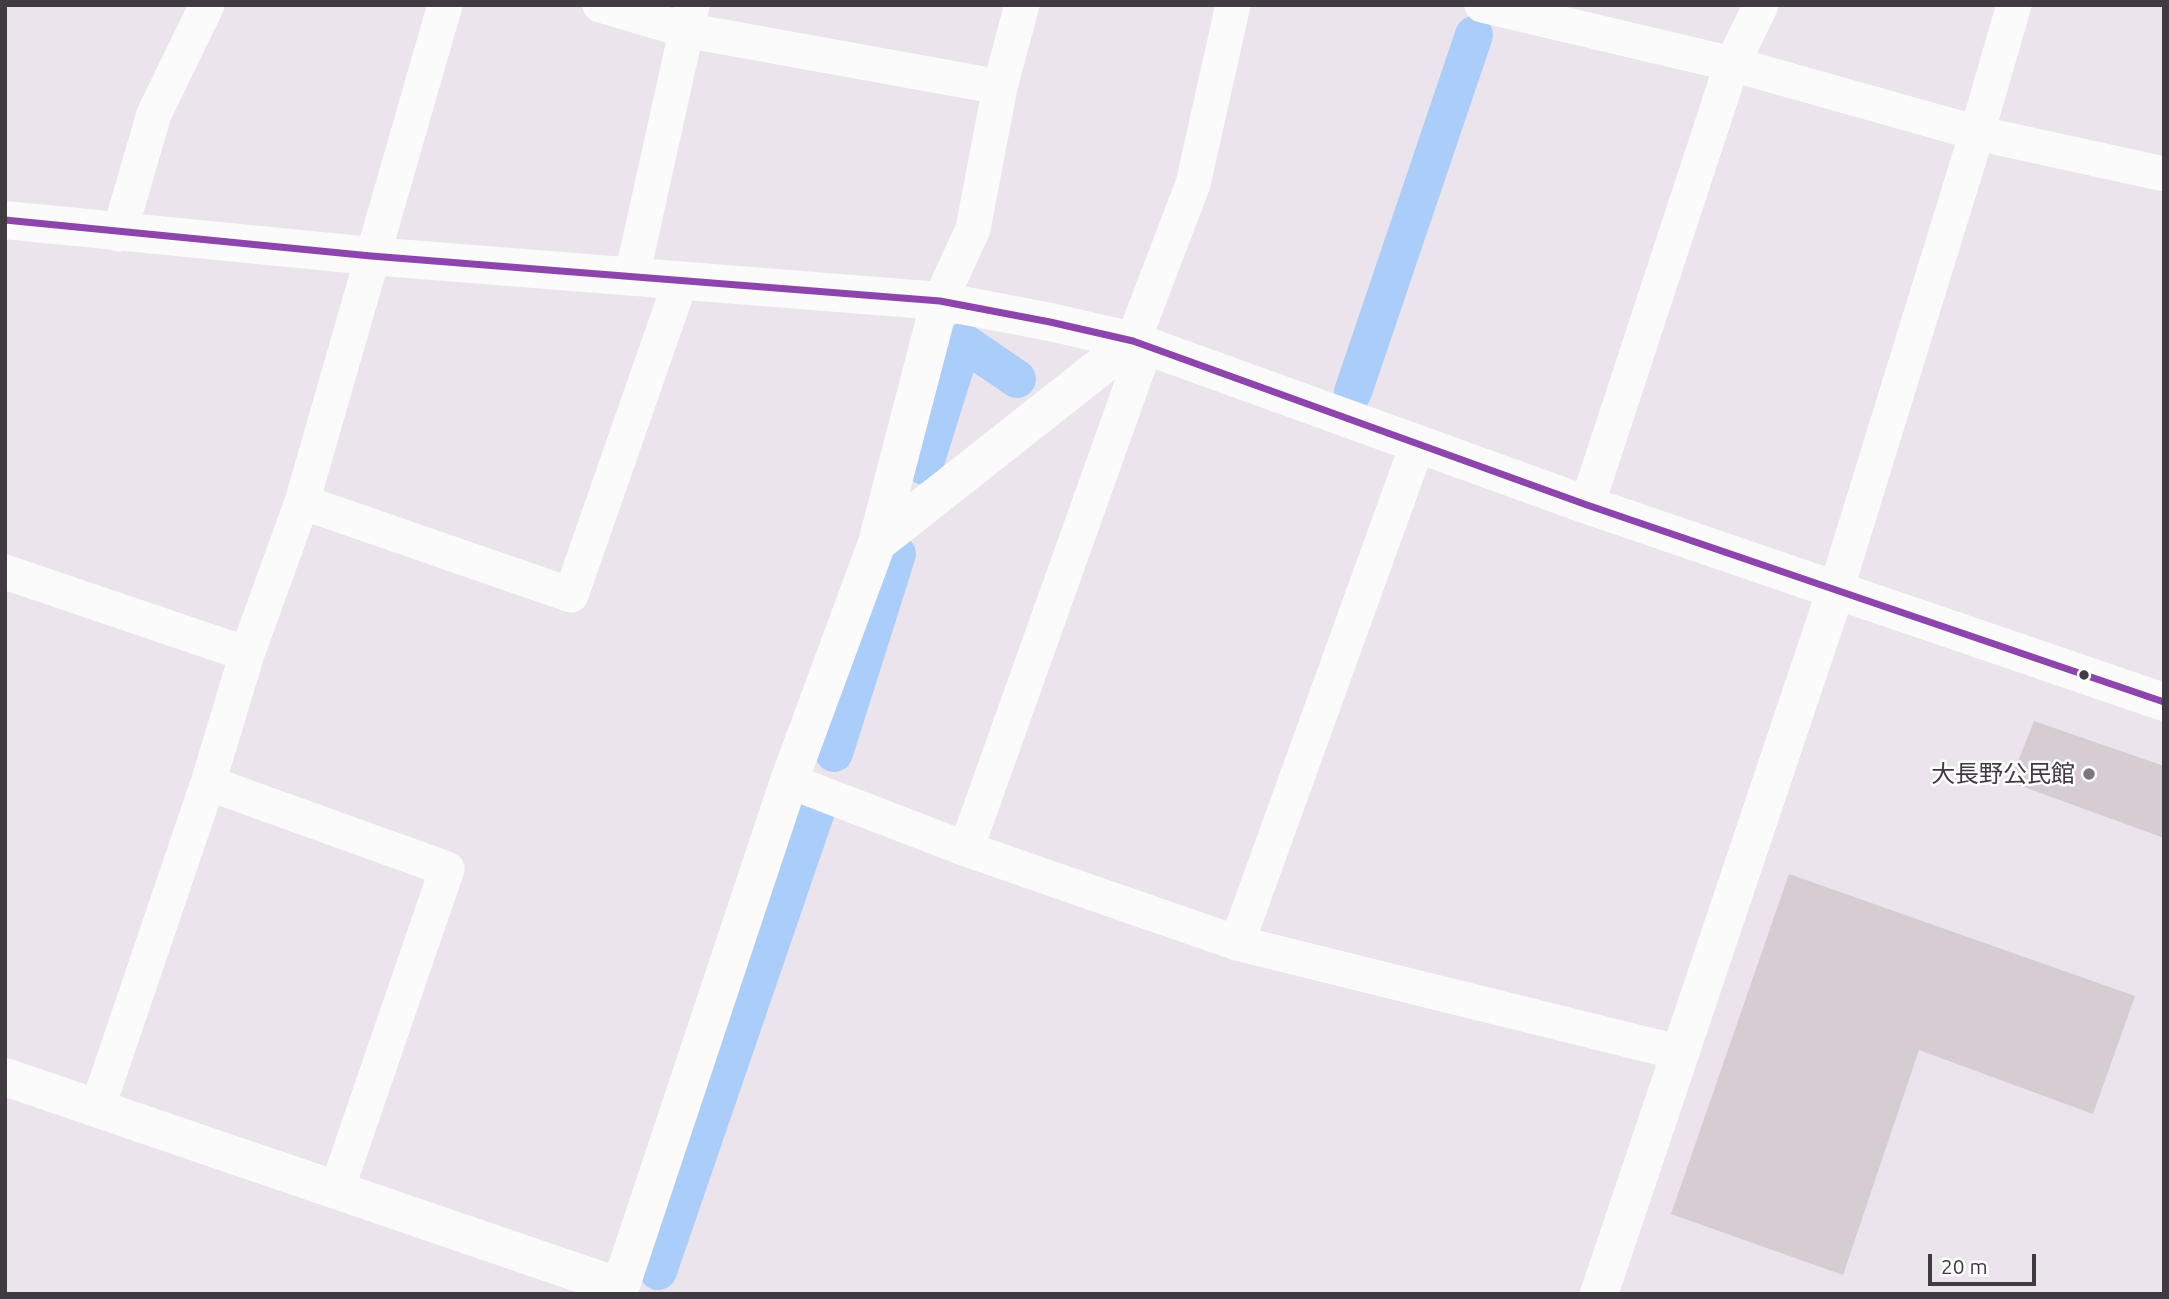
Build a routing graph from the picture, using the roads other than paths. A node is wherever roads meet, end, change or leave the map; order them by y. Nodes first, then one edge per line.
1 (207, 5) edge
2 (445, 5) edge
3 (600, 5) edge
4 (1022, 5) edge
5 (1233, 5) edge
6 (1482, 5) edge
7 (1761, 5) edge
8 (2014, 5) edge
9 (688, 18) edge
10 (1732, 64) junction
11 (1000, 87) junction
12 (1977, 133) junction
13 (2164, 174) edge
14 (5, 220) edge
15 (119, 234) junction
16 (371, 256) junction
17 (632, 276) junction
18 (681, 280) junction
19 (940, 300) junction
20 (1139, 343) junction
21 (1418, 443) junction
22 (302, 502) junction
23 (1587, 505) junction
24 (877, 543) junction
25 (5, 572) edge
26 (1836, 590) junction
27 (247, 654) junction
28 (2164, 702) edge
29 (789, 781) junction
30 (208, 783) junction
31 (966, 849) junction
32 (1237, 943) junction
33 (1681, 1053) junction
34 (5, 1077) edge
35 (97, 1109) junction
36 (337, 1189) junction
37 (619, 1290) edge
38 (1599, 1294) edge

1 - 15 street
2 - 16 street
3 - 9 street
4 - 11 street
5 - 20 street
6 - 10 street
7 - 10 street
8 - 12 street
9 - 11 street
9 - 17 street
10 - 12 street
10 - 23 street
11 - 19 street
12 - 13 street
12 - 26 street
14 - 15 street
15 - 16 street
16 - 17 street
16 - 22 street
17 - 18 street
18 - 19 street
18 - 22 street
19 - 20 street
19 - 24 street
20 - 21 street
20 - 24 street
20 - 31 street
21 - 23 street
21 - 32 street
22 - 27 street
23 - 26 street
24 - 29 street
25 - 27 street
26 - 28 street
26 - 33 street
27 - 30 street
29 - 31 street
29 - 37 street
30 - 35 street
30 - 36 street
31 - 32 street
32 - 33 street
33 - 38 street
34 - 35 street
35 - 36 street
36 - 37 street

